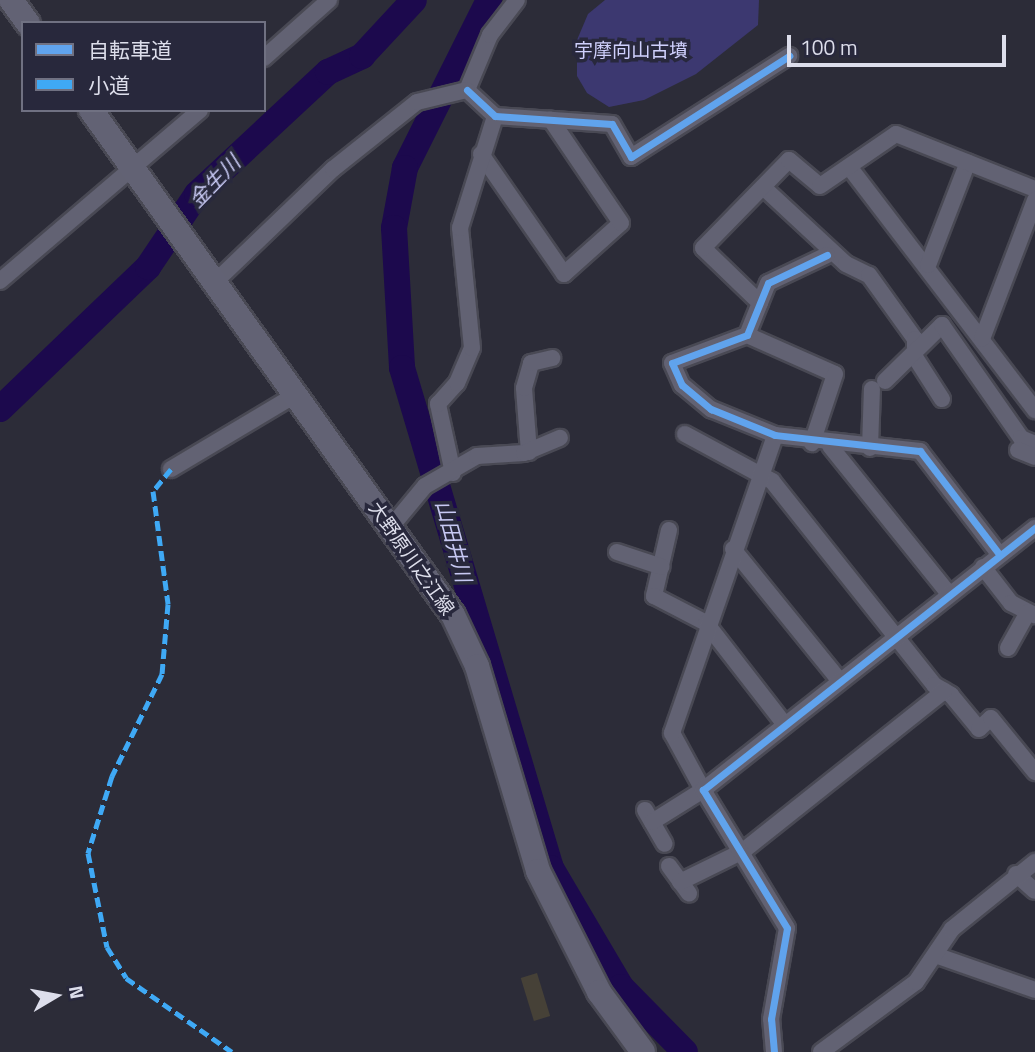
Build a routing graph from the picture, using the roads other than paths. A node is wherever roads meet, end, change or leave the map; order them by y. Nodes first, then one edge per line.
1 (11, 0) edge
2 (329, 0) edge
3 (517, 0) edge
4 (27, 21) edge
5 (266, 56) edge
6 (789, 56) dead end
7 (467, 90) junction
8 (93, 112) edge
9 (198, 112) edge
10 (495, 116) junction
11 (551, 120) junction
12 (481, 154) junction
13 (968, 162) junction
14 (131, 166) junction
15 (850, 168) junction
16 (763, 187) junction
17 (1035, 188) edge
18 (1035, 200) edge
19 (827, 254) dead end
20 (928, 265) junction
21 (0, 281) edge
22 (214, 283) junction
23 (760, 303) junction
24 (747, 335) junction
25 (982, 339) junction
26 (915, 352) junction
27 (552, 358) dead end
28 (295, 395) junction
29 (942, 399) dead end
30 (1035, 410) edge
31 (685, 434) dead end
32 (775, 435) junction
33 (559, 438) dead end
34 (812, 443) junction
35 (1035, 444) edge
36 (830, 446) junction
37 (870, 448) junction
38 (1018, 450) dead end
39 (528, 452) junction
40 (1035, 457) edge
41 (172, 469) dead end
42 (453, 473) junction
43 (760, 475) junction
44 (1034, 526) edge
45 (391, 527) junction
46 (669, 530) dead end
47 (733, 549) junction
48 (617, 552) dead end
49 (999, 554) junction
50 (662, 567) junction
51 (982, 567) junction
52 (949, 594) junction
53 (1031, 613) edge
54 (706, 623) junction
55 (895, 637) junction
56 (1008, 648) dead end
57 (840, 681) junction
58 (944, 691) junction
59 (785, 725) junction
60 (1035, 772) edge
61 (703, 790) junction
62 (665, 844) dead end
63 (743, 851) junction
64 (1035, 862) edge
65 (669, 866) dead end
66 (1016, 874) junction
67 (1035, 891) edge
68 (938, 956) junction
69 (1035, 990) edge
70 (643, 1052) edge
71 (774, 1052) edge
72 (821, 1052) edge

1 - 4 main road
2 - 5 street
3 - 7 street
6 - 11 street
7 - 10 street
7 - 22 street
8 - 14 main road, 大野原川之江線
9 - 14 street
10 - 11 street
10 - 12 street
11 - 12 street
12 - 42 street
13 - 15 street
13 - 17 street
13 - 20 street
14 - 21 street
14 - 22 main road, 大野原川之江線
15 - 16 street
15 - 20 street
16 - 23 street
16 - 26 street
18 - 25 street
19 - 23 street
20 - 25 street
22 - 28 main road, 大野原川之江線
23 - 24 street
24 - 32 street
24 - 34 street
25 - 30 street
26 - 29 street
26 - 35 street
26 - 37 street
27 - 39 street
28 - 41 street
28 - 45 main road, 大野原川之江線
31 - 43 street
32 - 34 street
32 - 43 street
33 - 39 street
34 - 36 street
36 - 37 street
36 - 52 street
37 - 49 street
38 - 40 street
39 - 42 street
42 - 45 street
43 - 47 street
43 - 55 street
44 - 49 street
45 - 70 main road, 大野原川之江線
46 - 50 street
47 - 54 street
47 - 57 street
48 - 50 street
49 - 51 street
50 - 54 street
51 - 52 street
51 - 53 street
52 - 55 street
53 - 56 street
54 - 59 street
54 - 61 street
55 - 57 street
55 - 58 street
57 - 59 street
58 - 60 street
58 - 63 street
59 - 61 street
61 - 62 street
61 - 63 street
63 - 65 street
63 - 71 street
64 - 66 street
66 - 67 street
66 - 68 street
68 - 69 street
68 - 72 street

